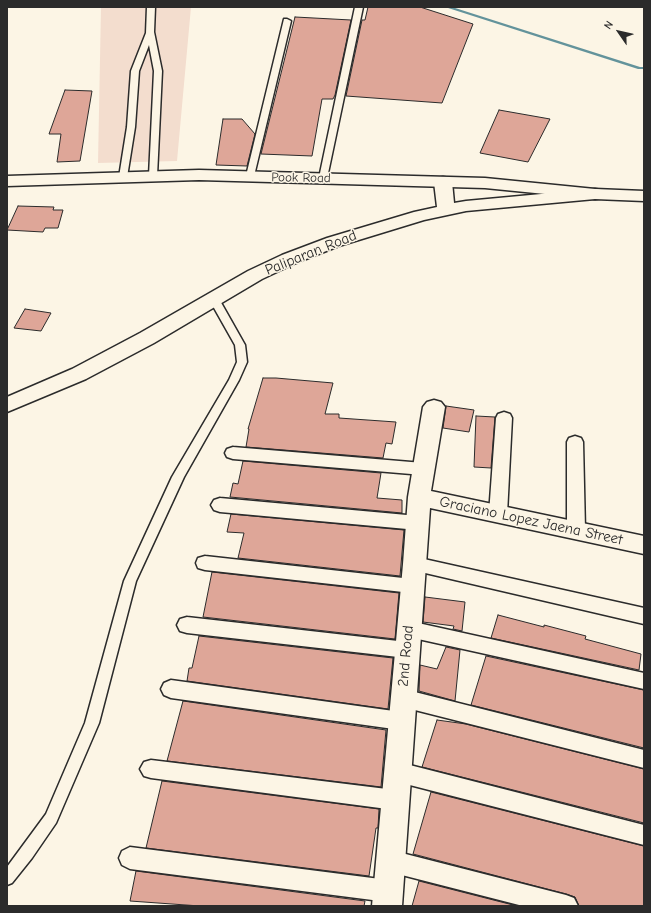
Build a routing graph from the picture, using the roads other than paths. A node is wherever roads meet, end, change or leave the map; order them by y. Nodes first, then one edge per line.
1 (151, 7) edge
2 (359, 7) edge
3 (288, 21) dead end
4 (150, 32) junction
5 (153, 176) junction
6 (250, 176) junction
7 (123, 177) junction
8 (323, 178) junction
9 (7, 181) edge
10 (443, 182) junction
11 (595, 194) junction
12 (644, 196) edge
13 (446, 209) junction
14 (214, 299) junction
15 (7, 406) edge
16 (434, 406) dead end
17 (504, 418) dead end
18 (575, 442) dead end
19 (233, 453) dead end
20 (423, 469) junction
21 (419, 497) junction
22 (220, 506) dead end
23 (498, 514) junction
24 (418, 523) junction
25 (576, 530) junction
26 (644, 545) edge
27 (205, 563) dead end
28 (413, 575) junction
29 (644, 616) edge
30 (187, 625) dead end
31 (408, 640) junction
32 (644, 681) edge
33 (171, 689) dead end
34 (402, 710) junction
35 (644, 759) edge
36 (152, 769) dead end
37 (398, 772) junction
38 (395, 800) junction
39 (644, 835) edge
40 (130, 858) dead end
41 (390, 861) junction
42 (7, 878) edge
43 (388, 899) edge
44 (566, 906) edge

1 - 4 lane
2 - 8 lane
3 - 6 lane
4 - 5 lane
4 - 7 lane
5 - 6 street, Pook Road
5 - 7 street, Pook Road
6 - 8 street, Pook Road
7 - 9 street, Pook Road
8 - 10 street, Pook Road
10 - 11 street, Pook Road
10 - 13 street
11 - 12 street, Paliparan Road
11 - 13 street, Paliparan Road
13 - 14 street, Paliparan Road
14 - 15 street, Paliparan Road
14 - 42 lane
16 - 20 street, 2nd Road
17 - 23 street
18 - 25 street
19 - 20 street
20 - 21 street, 2nd Road
21 - 23 street, Graciano Lopez Jaena Street
21 - 24 street, 2nd Road
22 - 24 street
23 - 25 street, Graciano Lopez Jaena Street
24 - 28 street, 2nd Road
25 - 26 street, Graciano Lopez Jaena Street
27 - 28 street
28 - 29 street
28 - 31 street, 2nd Road
30 - 31 street
31 - 32 street
31 - 34 street, 2nd Road
33 - 34 street
34 - 35 street
34 - 37 street, 2nd Road
36 - 38 street
37 - 38 street, 2nd Road
37 - 39 street
38 - 41 street, 2nd Road
40 - 43 street
41 - 43 street, 2nd Road
41 - 44 street

